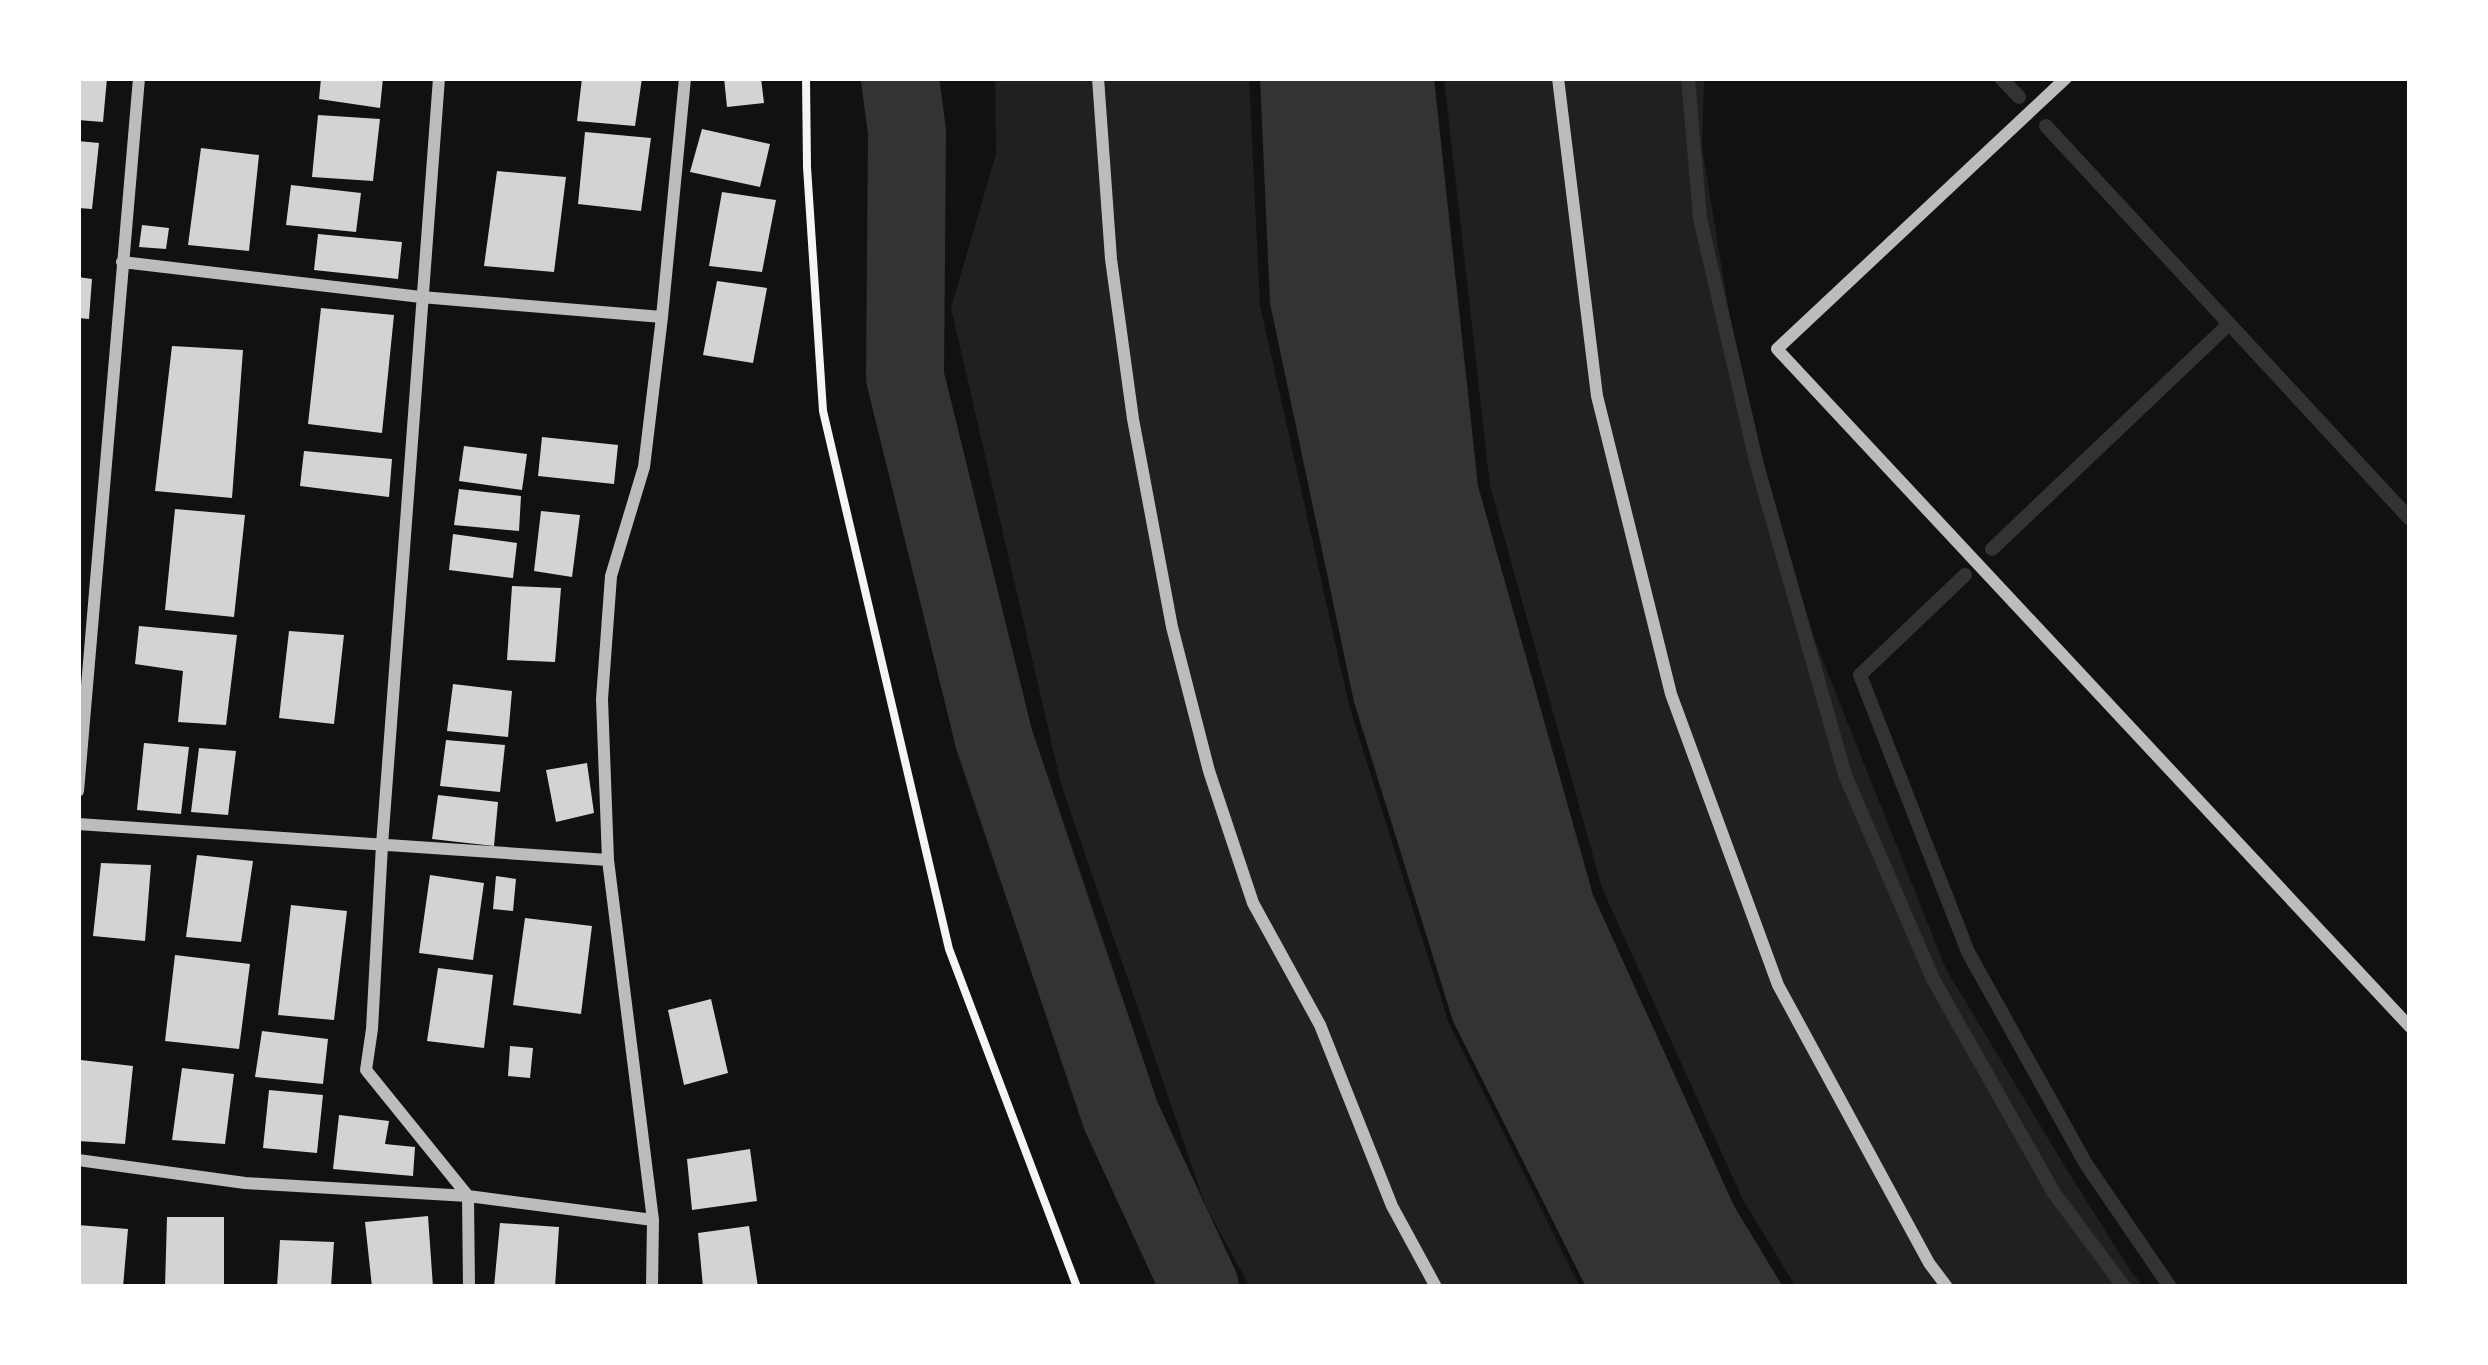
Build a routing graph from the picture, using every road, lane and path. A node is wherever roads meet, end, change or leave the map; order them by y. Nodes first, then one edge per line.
1 (139, 78) edge
2 (439, 78) edge
3 (685, 78) edge
4 (806, 78) edge
5 (1098, 78) edge
6 (1558, 78) edge
7 (2066, 78) edge
8 (122, 262) junction
9 (421, 297) junction
10 (662, 317) junction
11 (78, 791) edge
12 (78, 824) edge
13 (382, 845) junction
14 (608, 860) junction
15 (2410, 1027) edge
16 (78, 1160) edge
17 (468, 1196) junction
18 (652, 1220) junction
19 (469, 1287) edge
20 (652, 1287) edge
21 (1077, 1287) edge
22 (1436, 1287) edge
23 (1947, 1287) edge

1 - 8 street
2 - 9 street
3 - 10 street
4 - 21 path
5 - 22 street
6 - 23 street
7 - 15 street
8 - 9 street
8 - 11 street
9 - 10 street
9 - 13 street
10 - 14 street
12 - 13 street
13 - 14 street
13 - 17 street
14 - 18 street
16 - 17 street
17 - 18 street
17 - 19 street
18 - 20 street

